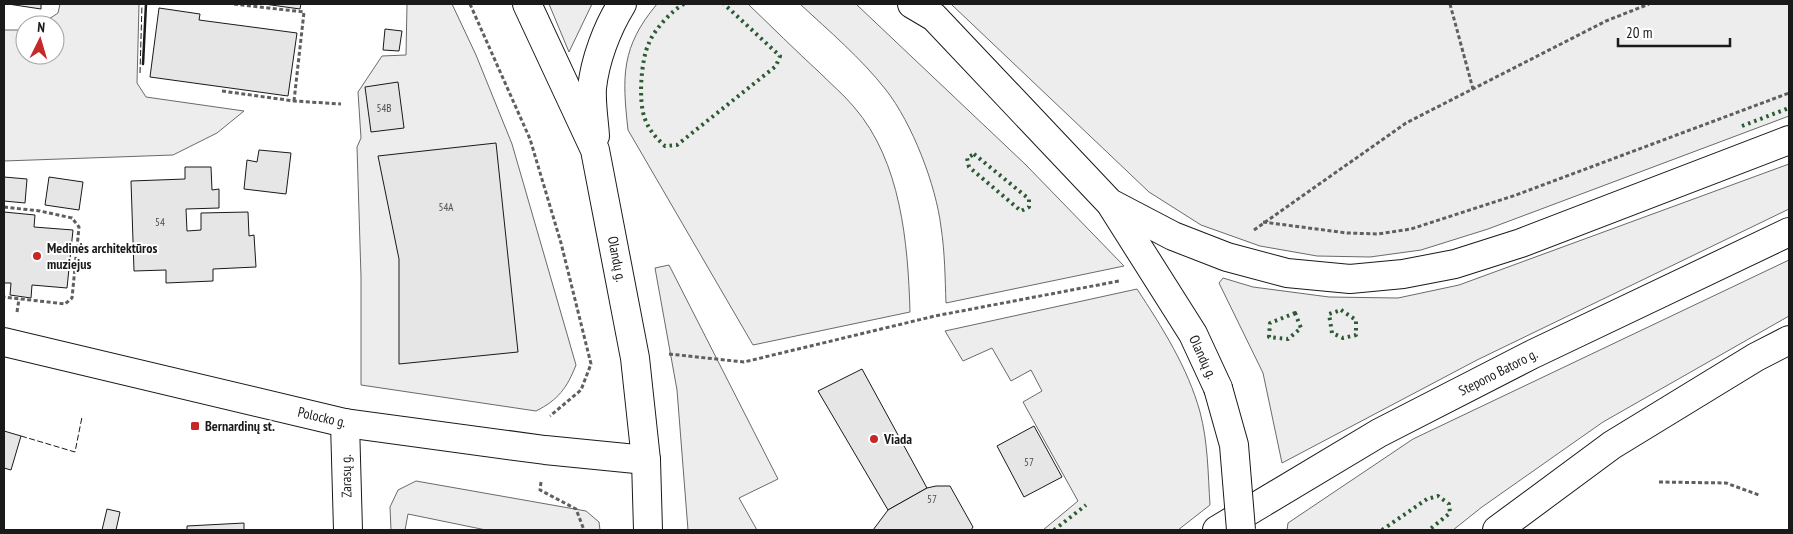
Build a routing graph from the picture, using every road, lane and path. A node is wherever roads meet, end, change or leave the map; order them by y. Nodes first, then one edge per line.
1 (234, 4) edge
2 (470, 4) edge
3 (526, 4) edge
4 (622, 4) edge
5 (1450, 4) edge
6 (1649, 4) edge
7 (922, 8) edge
8 (1473, 89) junction
9 (222, 91) dead end
10 (1789, 93) edge
11 (294, 101) junction
12 (341, 104) dead end
13 (1789, 140) edge
14 (596, 150) junction
15 (1110, 203) junction
16 (4, 207) edge
17 (1789, 232) edge
18 (1124, 281) dead end
19 (4, 297) edge
20 (19, 298) junction
21 (18, 305) dead end
22 (1789, 340) edge
23 (4, 342) edge
24 (669, 354) dead end
25 (591, 364) dead end
26 (345, 423) junction
27 (646, 460) junction
28 (1659, 482) dead end
29 (540, 490) dead end
30 (1759, 494) dead end
31 (348, 530) edge
32 (584, 530) edge
33 (648, 530) edge
34 (1217, 530) edge
35 (1240, 530) edge
36 (1497, 530) edge

1 - 11 path
2 - 25 path
3 - 14 main road, Olandų g.
4 - 14 main road
5 - 8 path
6 - 8 path
7 - 15 main road
8 - 10 path
9 - 11 path
11 - 12 path
13 - 15 main road
14 - 27 main road, Olandų g.
15 - 35 main road, Olandų g., bridge
16 - 20 path
17 - 34 main road, Stepono Batoro g.
18 - 24 path
19 - 20 path
20 - 21 path
22 - 36 main road
23 - 26 main road, Polocko g.
26 - 27 main road, Polocko g.
26 - 31 main road, Zarasų g.
27 - 33 main road, Olandų g.
28 - 30 path
29 - 32 path

